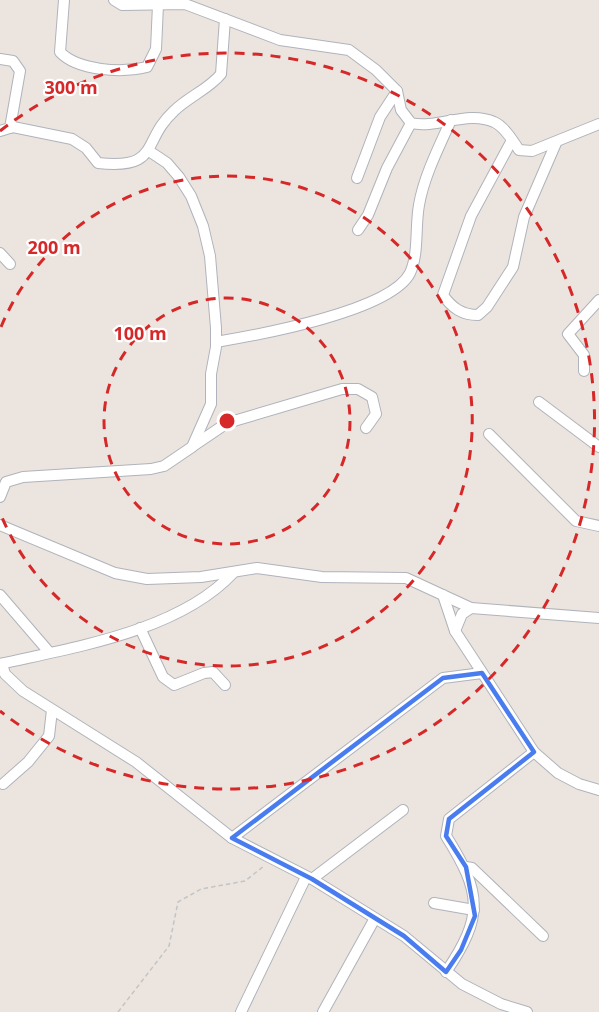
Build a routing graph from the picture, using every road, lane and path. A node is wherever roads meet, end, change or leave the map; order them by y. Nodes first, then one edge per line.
1 (63, 0) edge
2 (114, 0) edge
3 (158, 5) junction
4 (225, 19) junction
5 (0, 59) edge
6 (397, 91) junction
7 (451, 120) junction
8 (411, 123) junction
9 (599, 124) edge
10 (5, 129) edge
11 (512, 140) junction
12 (556, 143) junction
13 (149, 151) junction
14 (357, 178) dead end
15 (358, 230) dead end
16 (0, 253) edge
17 (10, 264) dead end
18 (599, 300) edge
19 (216, 342) junction
20 (584, 371) dead end
21 (539, 402) dead end
22 (366, 428) dead end
23 (489, 434) dead end
24 (192, 447) junction
25 (599, 447) edge
26 (0, 497) edge
27 (0, 525) edge
28 (599, 526) edge
29 (234, 573) junction
30 (0, 595) edge
31 (443, 595) junction
32 (471, 608) junction
33 (599, 618) edge
34 (140, 628) junction
35 (454, 631) junction
36 (48, 652) junction
37 (1, 664) edge
38 (482, 673) junction
39 (225, 685) dead end
40 (52, 710) junction
41 (534, 752) junction
42 (3, 784) dead end
43 (599, 790) edge
44 (403, 810) dead end
45 (232, 838) junction
46 (272, 860) junction
47 (466, 867) junction
48 (309, 878) junction
49 (434, 903) dead end
50 (474, 910) junction
51 (374, 920) junction
52 (543, 936) dead end
53 (446, 972) junction
54 (118, 1012) edge
55 (241, 1012) edge
56 (323, 1012) edge
57 (527, 1012) edge

1 - 3 street
2 - 3 street
3 - 4 street
4 - 6 street
4 - 13 street
5 - 10 street
6 - 8 street
6 - 14 street
7 - 8 street
7 - 11 street
7 - 19 street
8 - 15 street
9 - 12 street
10 - 13 street
11 - 12 street
11 - 12 street
13 - 19 street
16 - 17 street
18 - 20 street
19 - 24 street
21 - 25 street
22 - 24 street
23 - 28 street
24 - 26 street
27 - 29 street
29 - 31 street
29 - 34 street
30 - 36 street
31 - 32 street
31 - 35 street
32 - 33 street
32 - 35 street
34 - 36 street
34 - 39 street
35 - 38 street
36 - 37 street
37 - 40 street
38 - 41 street
38 - 45 street
40 - 42 street
40 - 45 street
41 - 43 street
41 - 47 street
44 - 48 street
45 - 46 street
46 - 48 street
46 - 54 path
47 - 50 street
47 - 52 street
48 - 51 street
48 - 55 street
49 - 50 street
50 - 53 street
51 - 53 street
51 - 56 street
53 - 57 street

